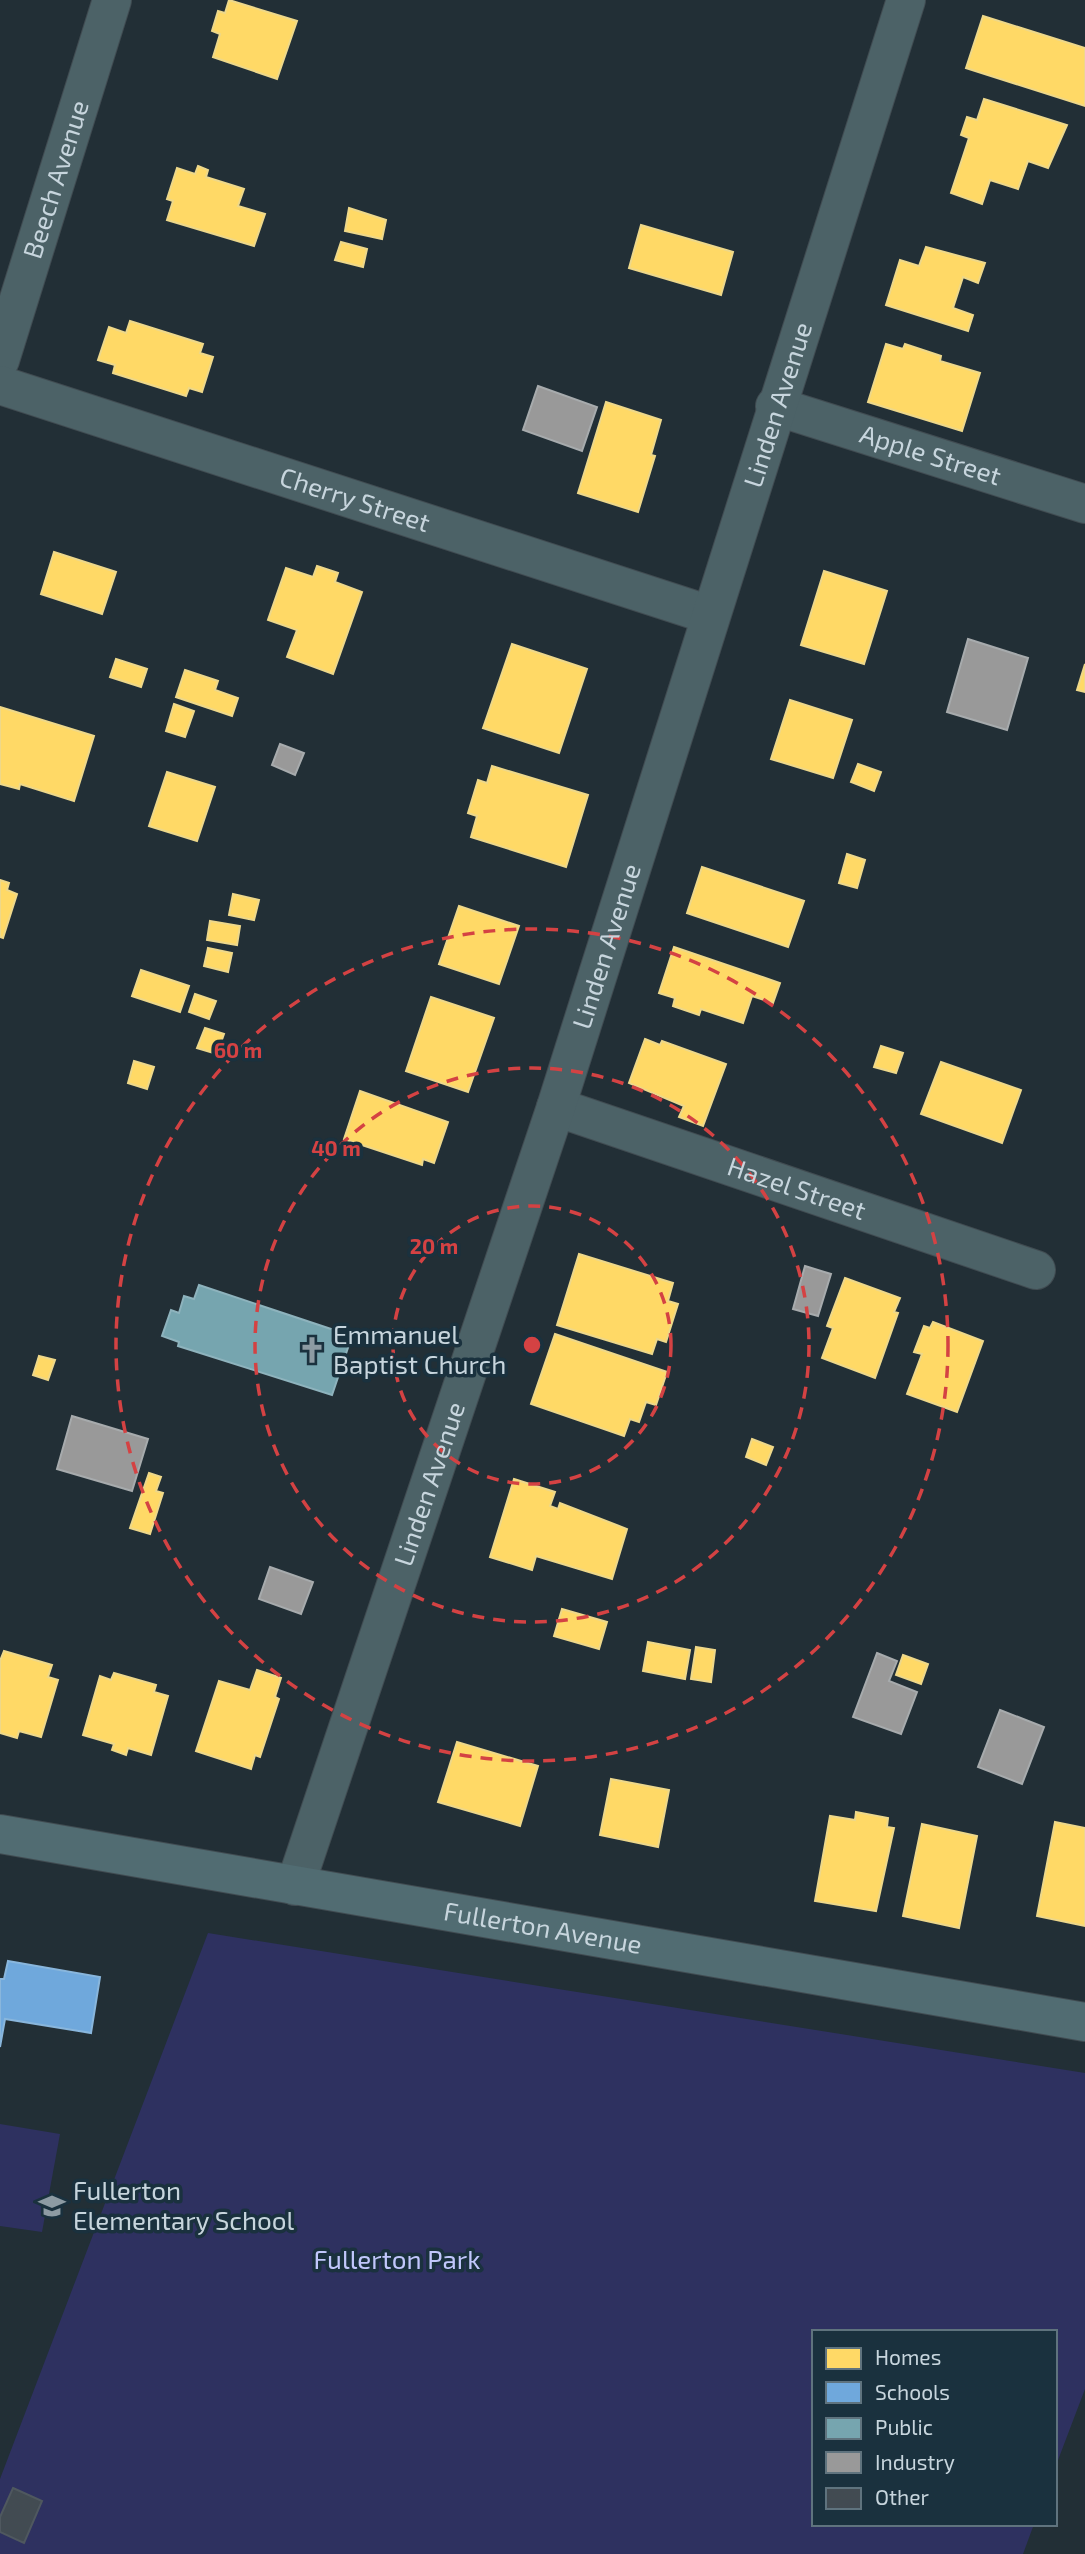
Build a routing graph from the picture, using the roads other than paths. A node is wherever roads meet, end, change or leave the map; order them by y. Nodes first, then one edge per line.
1 (112, 0) edge
2 (906, 0) edge
3 (0, 360) edge
4 (0, 385) edge
5 (775, 406) junction
6 (1085, 504) edge
7 (710, 615) junction
8 (556, 1107) junction
9 (1036, 1270) dead end
10 (0, 1834) edge
11 (295, 1886) junction
12 (1085, 2022) edge

1 - 3 street, Beech Avenue
2 - 5 street, Linden Avenue
4 - 7 street, Cherry Street
5 - 6 street, Apple Street
5 - 7 street, Linden Avenue
7 - 8 street, Linden Avenue
8 - 9 street, Hazel Street
8 - 11 street, Linden Avenue
10 - 11 street, Fullerton Avenue
11 - 12 street, Fullerton Avenue

